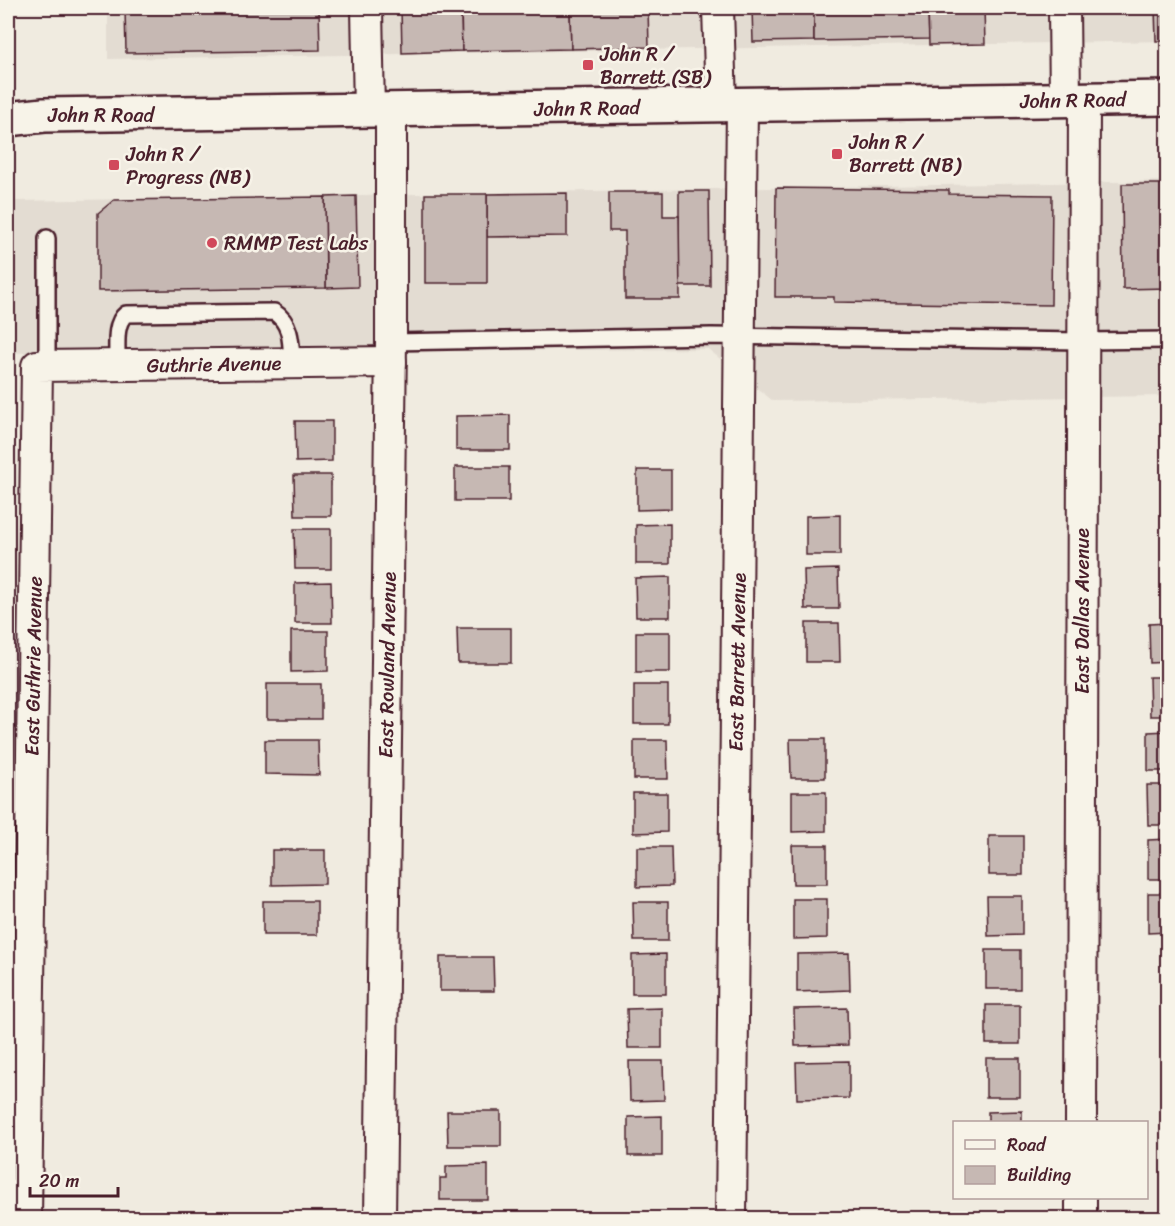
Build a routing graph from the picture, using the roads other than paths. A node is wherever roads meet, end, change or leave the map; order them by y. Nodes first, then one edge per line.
1 (367, 8) edge
2 (718, 8) edge
3 (1064, 8) edge
4 (1167, 98) edge
5 (1074, 100) junction
6 (731, 105) junction
7 (380, 111) junction
8 (8, 119) edge
9 (47, 238) dead end
10 (741, 336) junction
11 (1167, 340) edge
12 (1083, 341) junction
13 (391, 352) junction
14 (292, 363) junction
15 (117, 365) junction
16 (42, 366) junction
17 (1081, 1121) edge
18 (1081, 1199) edge
19 (26, 1218) edge
20 (380, 1218) edge
21 (731, 1218) edge
22 (1081, 1218) edge

1 - 7 street, East Rowland Avenue
2 - 6 street, East Barrett Avenue
3 - 5 street, East Dallas Avenue
4 - 5 main road, John R Road
5 - 6 main road, John R Road
5 - 12 street, East Dallas Avenue
6 - 7 main road, John R Road
6 - 10 street, East Barrett Avenue
7 - 8 main road, John R Road
7 - 13 street, East Rowland Avenue
9 - 16 lane
10 - 12 lane
10 - 13 lane
10 - 21 street, East Barrett Avenue
11 - 12 lane
12 - 17 street, East Dallas Avenue
13 - 14 street, Guthrie Avenue
13 - 20 street, East Rowland Avenue
14 - 15 street, Guthrie Avenue
14 - 15 lane
15 - 16 street, Guthrie Avenue
16 - 19 street, East Guthrie Avenue
18 - 22 street

